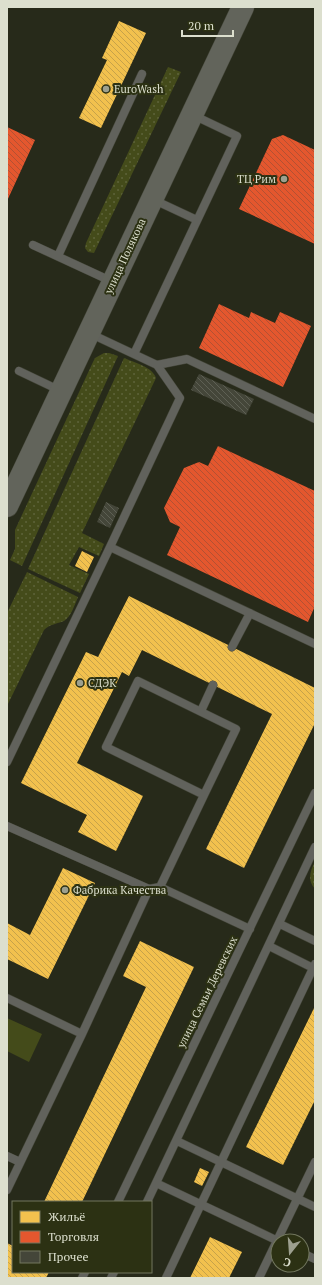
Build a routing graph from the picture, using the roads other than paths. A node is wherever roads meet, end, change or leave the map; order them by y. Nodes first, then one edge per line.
1 (238, 12) edge
2 (142, 74) dead end
3 (192, 114) junction
4 (152, 199) junction
5 (197, 220) junction
6 (33, 245) dead end
7 (58, 256) junction
8 (113, 282) junction
9 (88, 333) junction
10 (134, 354) junction
11 (157, 365) junction
12 (19, 372) dead end
13 (61, 391) junction
14 (315, 420) edge
15 (7, 506) edge
16 (110, 547) junction
17 (250, 613) junction
18 (315, 644) edge
19 (232, 647) dead end
20 (213, 685) dead end
21 (201, 712) junction
22 (7, 762) edge
23 (315, 792) edge
24 (204, 794) junction
25 (7, 826) edge
26 (315, 847) edge
27 (160, 887) junction
28 (149, 889) junction
29 (280, 924) junction
30 (250, 929) junction
31 (315, 941) edge
32 (269, 946) junction
33 (314, 966) edge
34 (7, 998) edge
35 (82, 1034) junction
36 (177, 1141) junction
37 (7, 1156) edge
38 (20, 1162) junction
39 (221, 1162) junction
40 (315, 1162) edge
41 (156, 1183) junction
42 (7, 1190) edge
43 (297, 1199) junction
44 (118, 1201) edge
45 (147, 1201) edge
46 (201, 1204) junction
47 (315, 1207) edge
48 (282, 1233) edge
49 (270, 1237) edge
50 (270, 1257) edge
51 (166, 1278) edge
52 (259, 1278) edge

1 - 3 main road, улица Полякова
2 - 7 lane
3 - 4 main road, улица Полякова
3 - 5 lane
4 - 5 lane
4 - 8 main road, улица Полякова
5 - 10 lane
6 - 7 lane
7 - 8 lane
8 - 9 main road, улица Полякова
9 - 10 lane
9 - 13 main road, улица Полякова
10 - 11 lane
11 - 14 lane
11 - 16 lane
12 - 13 lane
13 - 15 main road, улица Полякова
16 - 17 lane
16 - 22 lane
17 - 18 lane
17 - 19 lane
20 - 21 lane
21 - 24 lane
21 - 24 lane
23 - 30 lane, улица Семьи Деревских
24 - 27 lane
25 - 28 lane
26 - 29 lane
27 - 28 lane
27 - 30 lane
28 - 35 lane
29 - 31 lane
29 - 32 lane
30 - 44 lane, улица Семьи Деревских
32 - 33 lane
32 - 36 lane
33 - 39 lane
34 - 35 lane
35 - 38 lane
36 - 39 lane
36 - 41 lane
37 - 38 lane
38 - 42 lane
39 - 43 lane
39 - 46 lane
40 - 43 lane
41 - 45 lane
41 - 46 lane
43 - 47 lane
43 - 48 lane
46 - 49 lane
46 - 51 lane
50 - 52 lane

